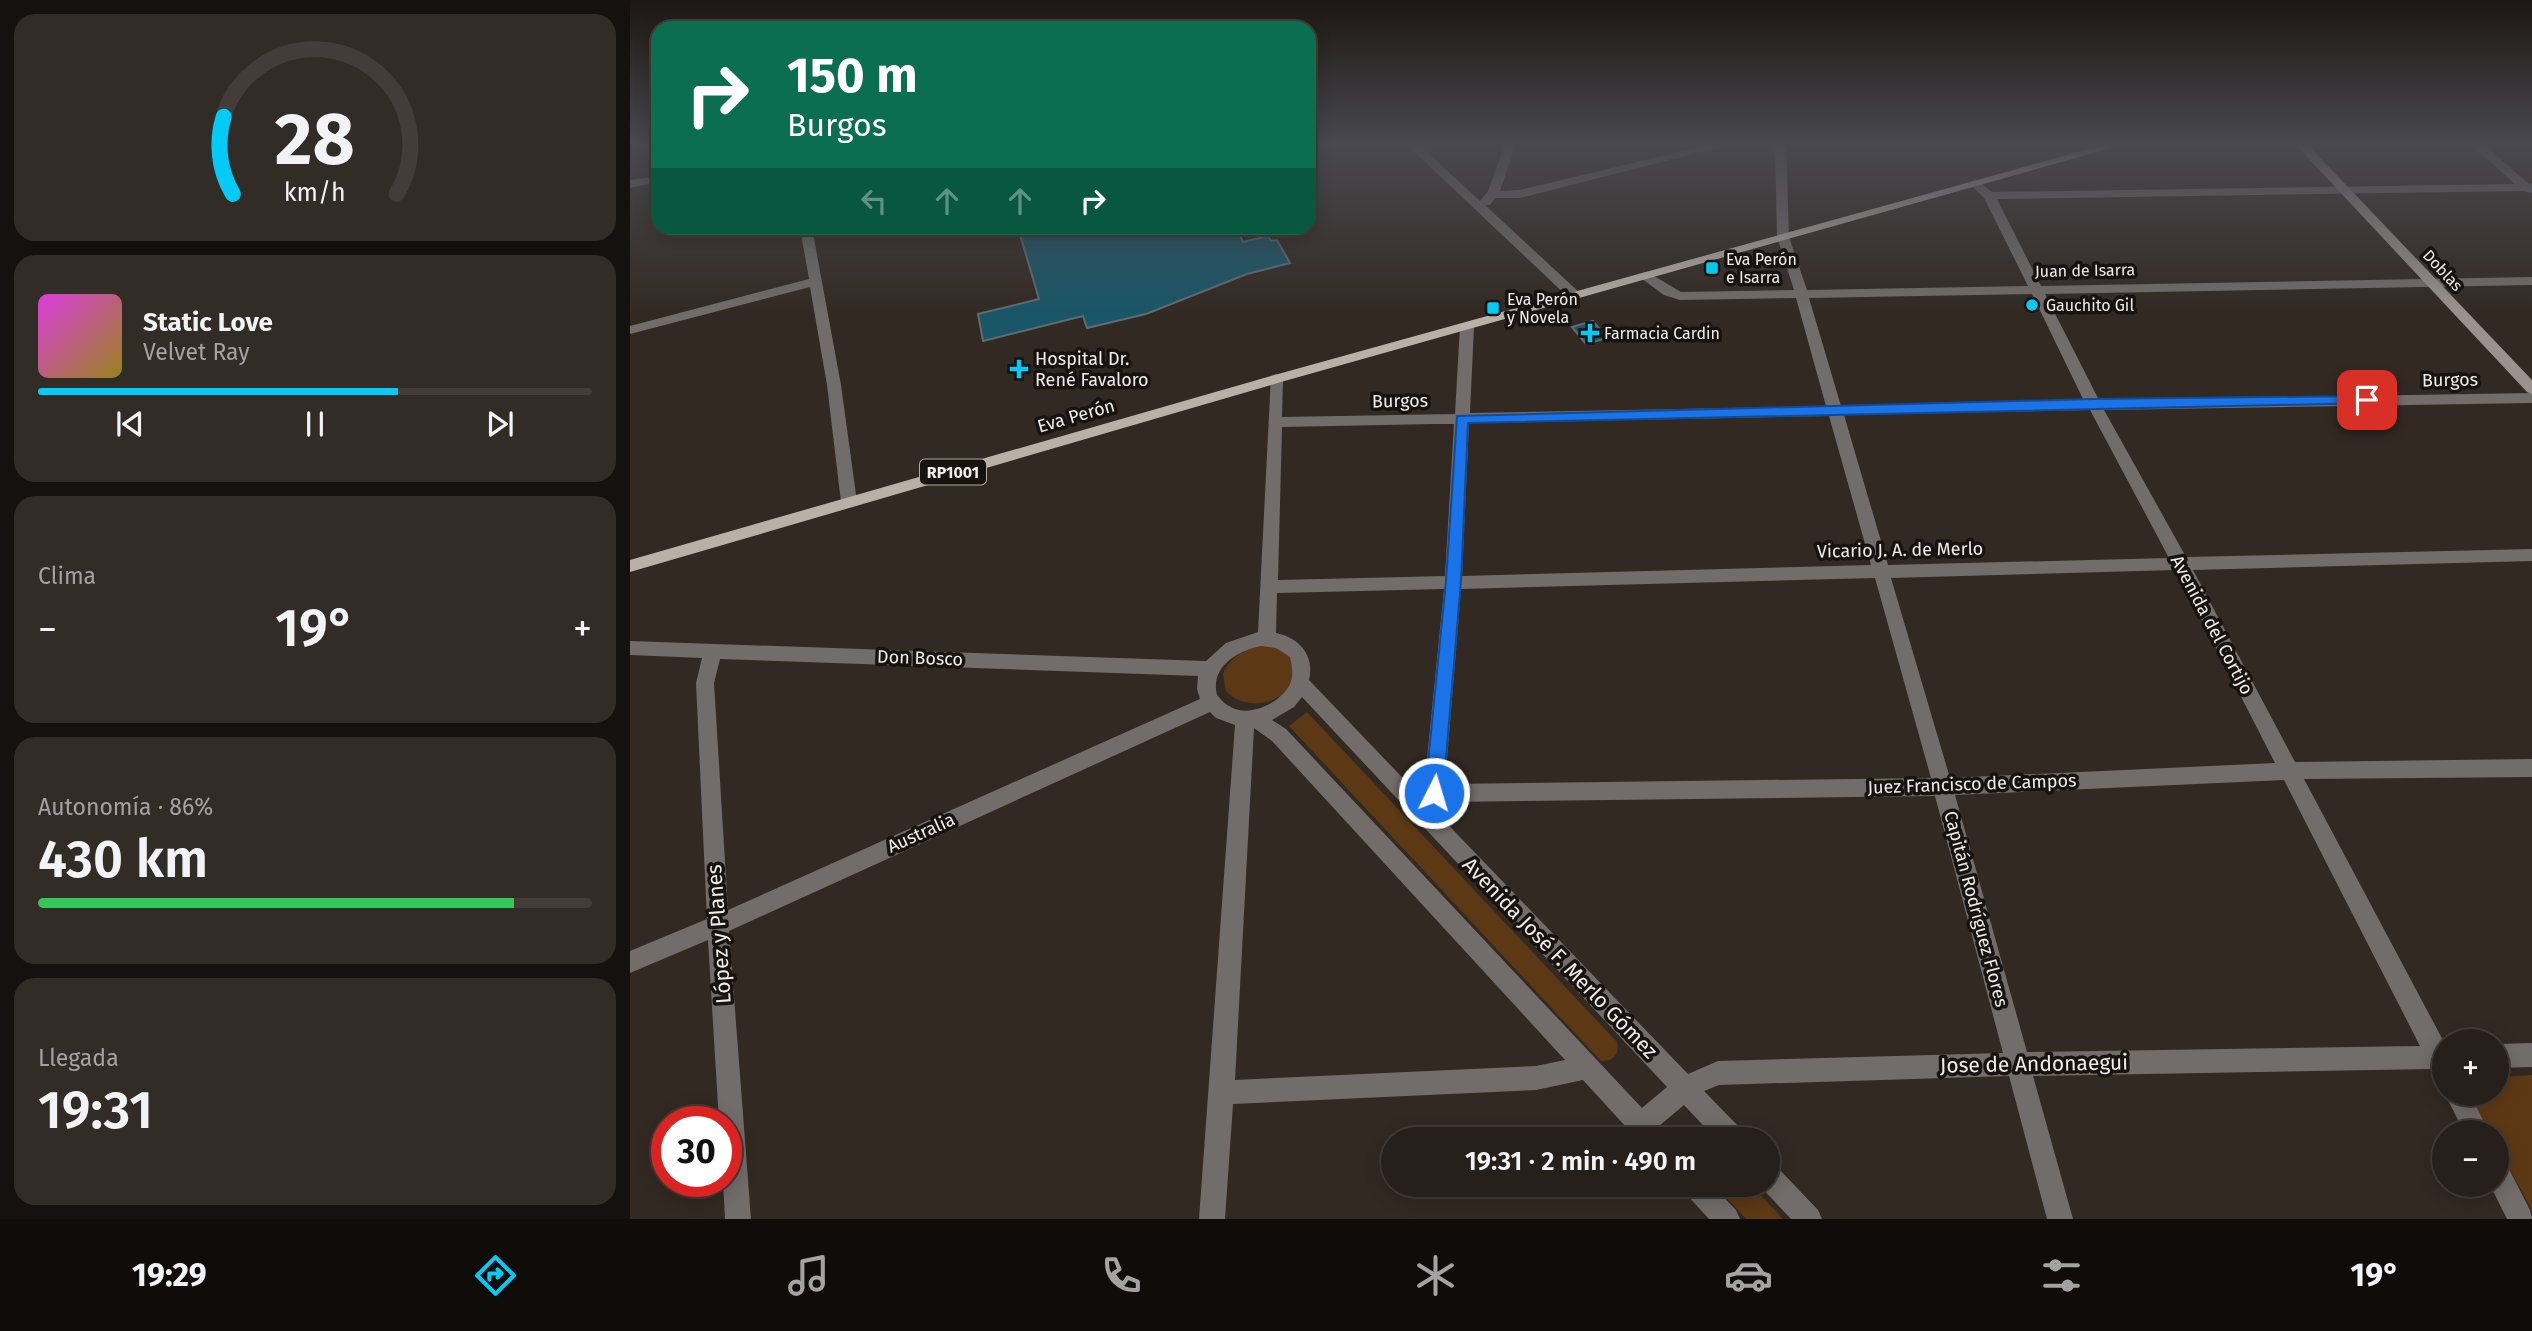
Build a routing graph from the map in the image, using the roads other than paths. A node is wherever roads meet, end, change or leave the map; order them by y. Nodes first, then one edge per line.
1 (1474, 201) edge
2 (1487, 201) edge
3 (1782, 201) edge
4 (1911, 201) edge
5 (1991, 201) edge
6 (2355, 201) edge
7 (1481, 207) junction
8 (807, 235) edge
9 (1783, 237) junction
10 (1644, 276) junction
11 (816, 281) junction
12 (2430, 281) junction
13 (2532, 281) edge
14 (2036, 288) junction
15 (1801, 292) junction
16 (1575, 296) junction
17 (1467, 326) junction
18 (630, 330) edge
19 (1276, 379) junction
20 (2532, 389) edge
21 (2532, 398) edge
22 (2093, 403) junction
23 (1835, 412) junction
24 (1461, 419) junction
25 (1276, 422) junction
26 (849, 502) junction
27 (2532, 555) edge
28 (2180, 564) junction
29 (630, 566) edge
30 (1879, 572) junction
31 (1453, 581) junction
32 (1268, 587) junction
33 (1267, 639) junction
34 (630, 648) edge
35 (713, 650) junction
36 (1211, 669) junction
37 (1301, 684) junction
38 (1211, 703) junction
39 (1249, 718) junction
40 (2532, 768) edge
41 (2288, 771) junction
42 (1943, 786) junction
43 (1426, 801) junction
44 (718, 925) junction
45 (630, 962) edge
46 (2432, 1040) edge
47 (2532, 1055) edge
48 (2509, 1056) edge
49 (2432, 1061) edge
50 (2017, 1064) junction
51 (1588, 1067) junction
52 (1685, 1088) junction
53 (1222, 1093) junction
54 (1642, 1127) edge
55 (1651, 1127) edge
56 (1722, 1127) edge
57 (1780, 1189) edge
58 (2509, 1196) edge
59 (1706, 1197) edge
60 (738, 1219) edge
61 (1212, 1219) edge
62 (1727, 1219) edge
63 (1809, 1219) edge
64 (2060, 1219) edge
65 (2521, 1219) edge

1 - 7 street
2 - 7 street
3 - 9 street, Capitán Rodríguez Flores
4 - 9 main road, RP1001
5 - 14 street, Avenida del Cortijo
6 - 12 street, Doblas
7 - 16 street
8 - 11 street
9 - 10 main road, RP1001
9 - 15 street, Capitán Rodríguez Flores
10 - 15 street, Juan de Isarra
10 - 16 main road, RP1001
11 - 18 street
11 - 26 street
12 - 13 street, Juan de Isarra
12 - 14 street, Juan de Isarra
12 - 20 street, Doblas
14 - 15 street, Juan de Isarra
14 - 22 street, Avenida del Cortijo
15 - 23 street, Capitán Rodríguez Flores
16 - 17 main road, Eva Perón / RP1001
17 - 19 main road, Eva Perón / RP1001
17 - 24 street
19 - 25 street
19 - 26 main road, Eva Perón / RP1001
21 - 22 street, Burgos
22 - 23 street, Burgos
22 - 28 street, Avenida del Cortijo
23 - 24 street, Burgos
23 - 30 street, Capitán Rodríguez Flores
24 - 25 street, Burgos
24 - 31 street
25 - 32 street
26 - 29 main road, Eva Perón / RP1001
27 - 28 street, Vicario J. A. de Merlo
28 - 30 street, Vicario J. A. de Merlo
28 - 41 street, Avenida del Cortijo
30 - 31 street, Vicario J. A. de Merlo
30 - 42 street, Capitán Rodríguez Flores
31 - 32 street, Vicario J. A. de Merlo
31 - 43 street
32 - 33 street
33 - 36 street
33 - 37 street
34 - 35 street, Don Bosco
35 - 36 street, Don Bosco
35 - 44 street, López y Planes
36 - 38 street
37 - 39 street
37 - 43 street, Avenida José F. Merlo Gómez
38 - 39 street
38 - 44 street, Australia
39 - 51 street
39 - 53 street
40 - 41 street, Juez Francisco de Campos
41 - 42 street, Juez Francisco de Campos
41 - 46 street, Avenida del Cortijo
42 - 43 street, Juez Francisco de Campos
42 - 50 street, Capitán Rodríguez Flores
43 - 52 street, Avenida José F. Merlo Gómez
44 - 45 street, Australia
44 - 60 street, López y Planes
47 - 48 street
49 - 50 street, Jose de Andonaegui
50 - 52 street, Jose de Andonaegui
50 - 64 street, Capitán Rodríguez Flores
51 - 53 street
51 - 54 street
52 - 55 street, Jose de Andonaegui
52 - 56 street, Avenida José F. Merlo Gómez
53 - 61 street
57 - 63 street
58 - 65 street
59 - 62 street

